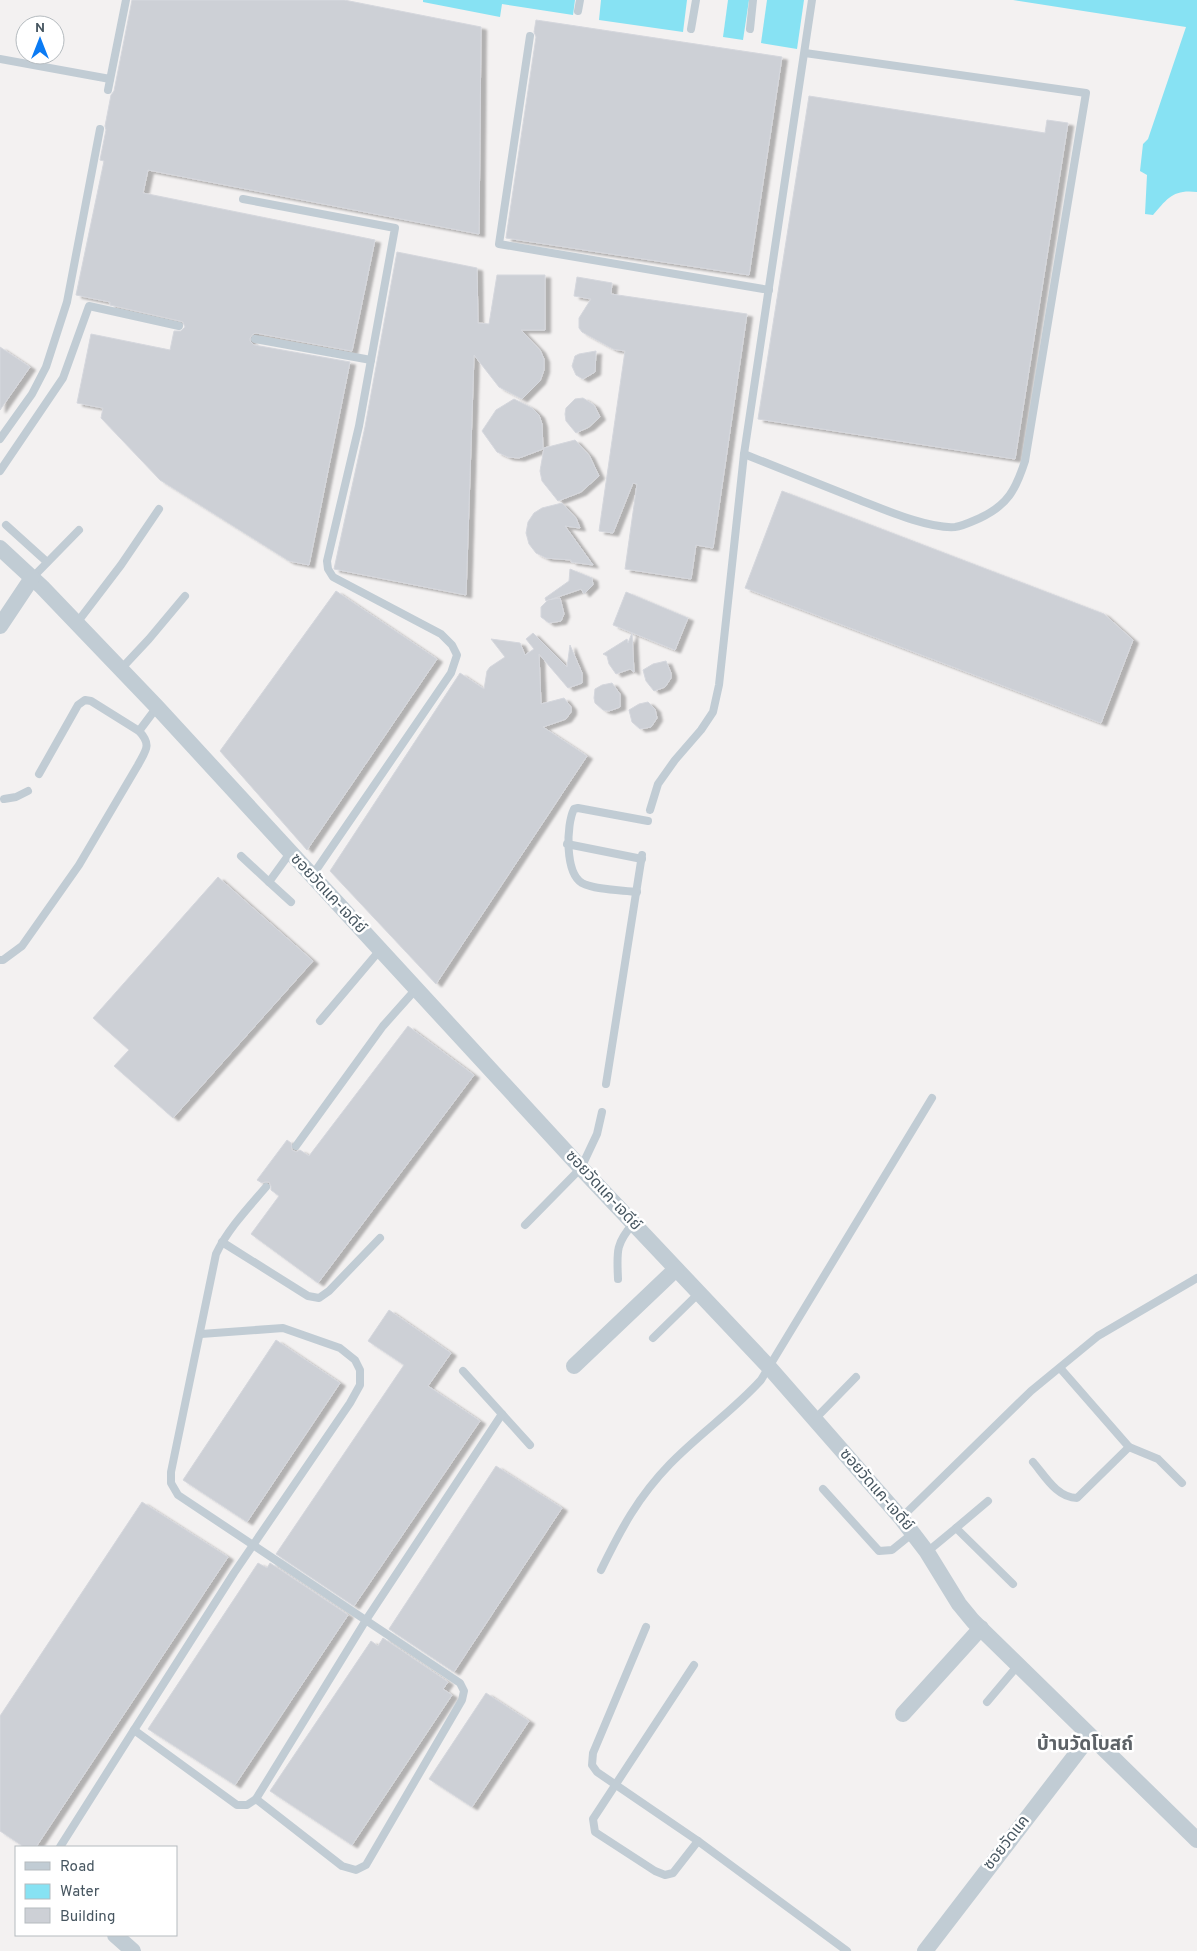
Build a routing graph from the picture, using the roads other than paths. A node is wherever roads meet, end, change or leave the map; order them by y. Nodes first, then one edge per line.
1 (126, 0) edge
2 (580, 0) edge
3 (696, 0) edge
4 (753, 0) edge
5 (812, 0) edge
6 (578, 11) dead end
7 (691, 29) dead end
8 (750, 29) dead end
9 (530, 36) dead end
10 (805, 53) junction
11 (0, 59) edge
12 (110, 79) junction
13 (108, 90) dead end
14 (100, 129) dead end
15 (244, 199) dead end
16 (769, 290) junction
17 (179, 326) dead end
18 (255, 339) dead end
19 (371, 360) junction
20 (0, 439) edge
21 (744, 454) junction
22 (0, 471) edge
23 (159, 509) dead end
24 (6, 525) dead end
25 (79, 530) dead end
26 (2, 553) edge
27 (47, 562) junction
28 (32, 578) junction
29 (185, 596) dead end
30 (76, 624) junction
31 (0, 626) edge
32 (120, 670) junction
33 (157, 707) junction
34 (139, 731) junction
35 (39, 774) dead end
36 (28, 791) dead end
37 (4, 800) dead end
38 (650, 810) dead end
39 (648, 821) dead end
40 (568, 844) junction
41 (290, 853) junction
42 (242, 856) dead end
43 (312, 876) junction
44 (269, 882) junction
45 (637, 892) junction
46 (291, 902) dead end
47 (380, 950) junction
48 (0, 960) edge
49 (416, 989) junction
50 (320, 1021) dead end
51 (606, 1084) dead end
52 (932, 1098) dead end
53 (602, 1112) dead end
54 (296, 1146) dead end
55 (581, 1168) junction
56 (266, 1187) dead end
57 (525, 1224) dead end
58 (633, 1224) junction
59 (380, 1238) dead end
60 (222, 1242) junction
61 (676, 1269) junction
62 (1197, 1278) edge
63 (618, 1279) dead end
64 (699, 1293) junction
65 (201, 1334) junction
66 (653, 1338) dead end
67 (574, 1366) dead end
68 (768, 1366) junction
69 (1060, 1368) junction
70 (463, 1371) dead end
71 (856, 1377) dead end
72 (502, 1414) junction
73 (815, 1419) junction
74 (530, 1446) dead end
75 (1129, 1447) junction
76 (1033, 1462) dead end
77 (1182, 1483) dead end
78 (823, 1489) dead end
79 (988, 1501) dead end
80 (901, 1518) junction
81 (956, 1528) junction
82 (913, 1532) junction
83 (253, 1545) junction
84 (927, 1552) junction
85 (601, 1570) dead end
86 (1013, 1584) dead end
87 (366, 1620) junction
88 (646, 1627) dead end
89 (981, 1628) junction
90 (1019, 1664) junction
91 (694, 1665) dead end
92 (987, 1702) dead end
93 (903, 1714) dead end
94 (134, 1730) junction
95 (1090, 1736) junction
96 (615, 1786) junction
97 (256, 1799) junction
98 (1197, 1840) edge
99 (698, 1841) junction
100 (61, 1846) edge
101 (116, 1936) edge
102 (837, 1948) edge
103 (133, 1951) edge
104 (847, 1951) edge
105 (925, 1951) edge

1 - 12 lane
2 - 6 lane
3 - 7 lane
4 - 8 lane
5 - 10 lane
9 - 16 lane
10 - 16 lane
10 - 21 lane
11 - 12 lane
12 - 13 lane
14 - 20 lane
15 - 19 lane
16 - 21 lane
17 - 22 lane
18 - 19 lane
19 - 43 lane
21 - 38 lane
23 - 30 lane
24 - 27 lane
25 - 27 lane
26 - 28 street, ซอยวัดแค-เจดีย์
27 - 28 lane
28 - 30 street, ซอยวัดแค-เจดีย์
28 - 31 street
29 - 32 lane
30 - 32 street, ซอยวัดแค-เจดีย์
32 - 33 street, ซอยวัดแค-เจดีย์
33 - 34 lane
33 - 41 street, ซอยวัดแค-เจดีย์
34 - 35 lane
34 - 48 lane
36 - 37 lane
39 - 40 lane
40 - 45 lane
40 - 45 lane
41 - 43 street, ซอยวัดแค-เจดีย์
41 - 44 lane
42 - 44 lane
43 - 47 street, ซอยวัดแค-เจดีย์
44 - 46 lane
45 - 51 lane
47 - 49 street, ซอยวัดแค-เจดีย์
47 - 50 lane
49 - 54 lane
49 - 55 street, ซอยวัดแค-เจดีย์
52 - 68 lane
53 - 55 lane
55 - 57 lane
55 - 58 street, ซอยวัดแค-เจดีย์
56 - 60 lane
58 - 61 street, ซอยวัดแค-เจดีย์
58 - 63 lane
59 - 60 lane
60 - 65 lane
61 - 64 street, ซอยวัดแค-เจดีย์
61 - 67 street
62 - 69 lane
64 - 66 lane
64 - 68 street, ซอยวัดแค-เจดีย์
65 - 83 lane
65 - 83 lane
68 - 73 street, ซอยวัดแค-เจดีย์
68 - 85 lane
69 - 75 lane
69 - 80 lane
70 - 72 lane
71 - 73 lane
72 - 74 lane
72 - 87 lane
73 - 80 street, ซอยวัดแค-เจดีย์
75 - 76 lane
75 - 77 lane
78 - 82 lane
79 - 81 lane
80 - 82 street, ซอยวัดแค-เจดีย์
81 - 84 lane
81 - 86 lane
82 - 84 street, ซอยวัดแค-เจดีย์
83 - 87 lane
83 - 94 lane
84 - 89 street, ซอยวัดแค-เจดีย์
87 - 97 lane
87 - 97 lane
88 - 96 lane
89 - 90 street, ซอยวัดแค-เจดีย์
89 - 93 street
90 - 92 lane
90 - 95 street, ซอยวัดแค-เจดีย์
91 - 96 lane
94 - 97 lane
94 - 100 lane
95 - 98 street, ซอยวัดแค-เจดีย์
95 - 105 street, ซอยวัดแค
96 - 99 lane
96 - 99 lane
99 - 102 lane
101 - 103 street
102 - 104 lane

